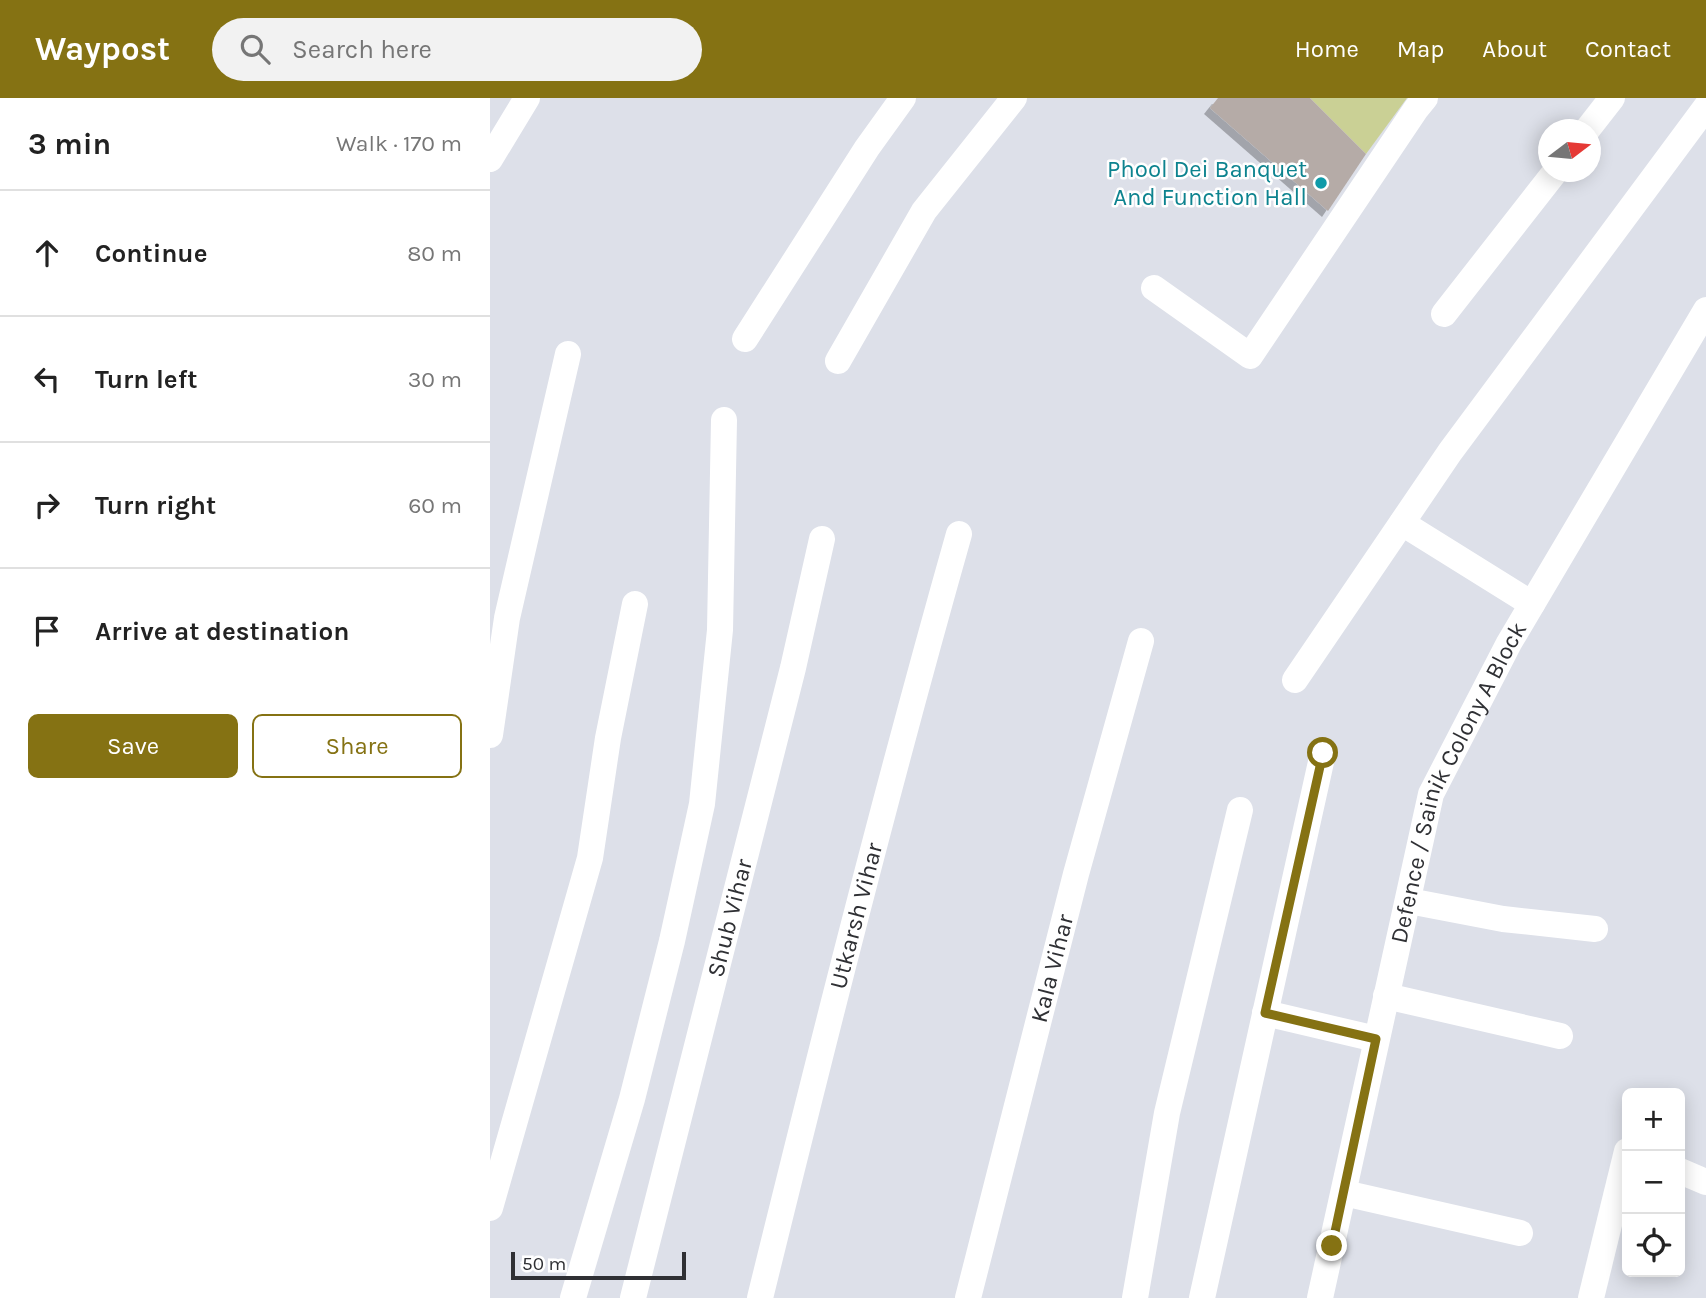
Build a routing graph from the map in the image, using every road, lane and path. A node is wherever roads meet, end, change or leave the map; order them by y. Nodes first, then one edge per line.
1 (527, 98) edge
2 (903, 98) edge
3 (1014, 98) edge
4 (1425, 98) edge
5 (1612, 98) edge
6 (1706, 107) edge
7 (1596, 119) edge
8 (490, 159) edge
9 (1547, 182) edge
10 (1154, 288) dead end
11 (1706, 310) edge
12 (1444, 314) dead end
13 (745, 339) dead end
14 (568, 354) dead end
15 (838, 361) dead end
16 (724, 420) dead end
17 (1402, 523) junction
18 (959, 534) dead end
19 (822, 538) dead end
20 (635, 604) dead end
21 (1532, 604) junction
22 (1141, 641) dead end
23 (1295, 680) dead end
24 (491, 726) edge
25 (1323, 753) dead end
26 (1240, 810) dead end
27 (1409, 901) junction
28 (1595, 929) dead end
29 (1387, 996) junction
30 (1265, 1013) junction
31 (1560, 1036) dead end
32 (1376, 1039) junction
33 (1622, 1166) edge
34 (1685, 1173) edge
35 (1706, 1182) edge
36 (1344, 1193) junction
37 (490, 1208) edge
38 (1520, 1233) dead end
39 (573, 1298) edge
40 (633, 1298) edge
41 (760, 1298) edge
42 (968, 1298) edge
43 (1135, 1298) edge
44 (1202, 1298) edge
45 (1320, 1298) edge
46 (1591, 1298) edge

1 - 8 street
2 - 13 street
3 - 15 street
4 - 10 street
5 - 7 street
6 - 17 street
9 - 12 street
11 - 21 street, Defence / Sainik Colony A Block
14 - 24 street
16 - 39 street
17 - 21 street
17 - 23 street
18 - 41 street, Utkarsh Vihar
19 - 40 street, Shub Vihar
20 - 37 street
21 - 27 street, Defence / Sainik Colony A Block
22 - 42 street, Kala Vihar
25 - 30 street
26 - 43 street
27 - 28 street
27 - 29 street, Defence / Sainik Colony A Block
29 - 31 street
29 - 32 street, Defence / Sainik Colony A Block
30 - 32 street
30 - 44 street
32 - 36 street, Defence / Sainik Colony A Block
33 - 46 street
34 - 35 street
36 - 38 street
36 - 45 street, Defence / Sainik Colony A Block

